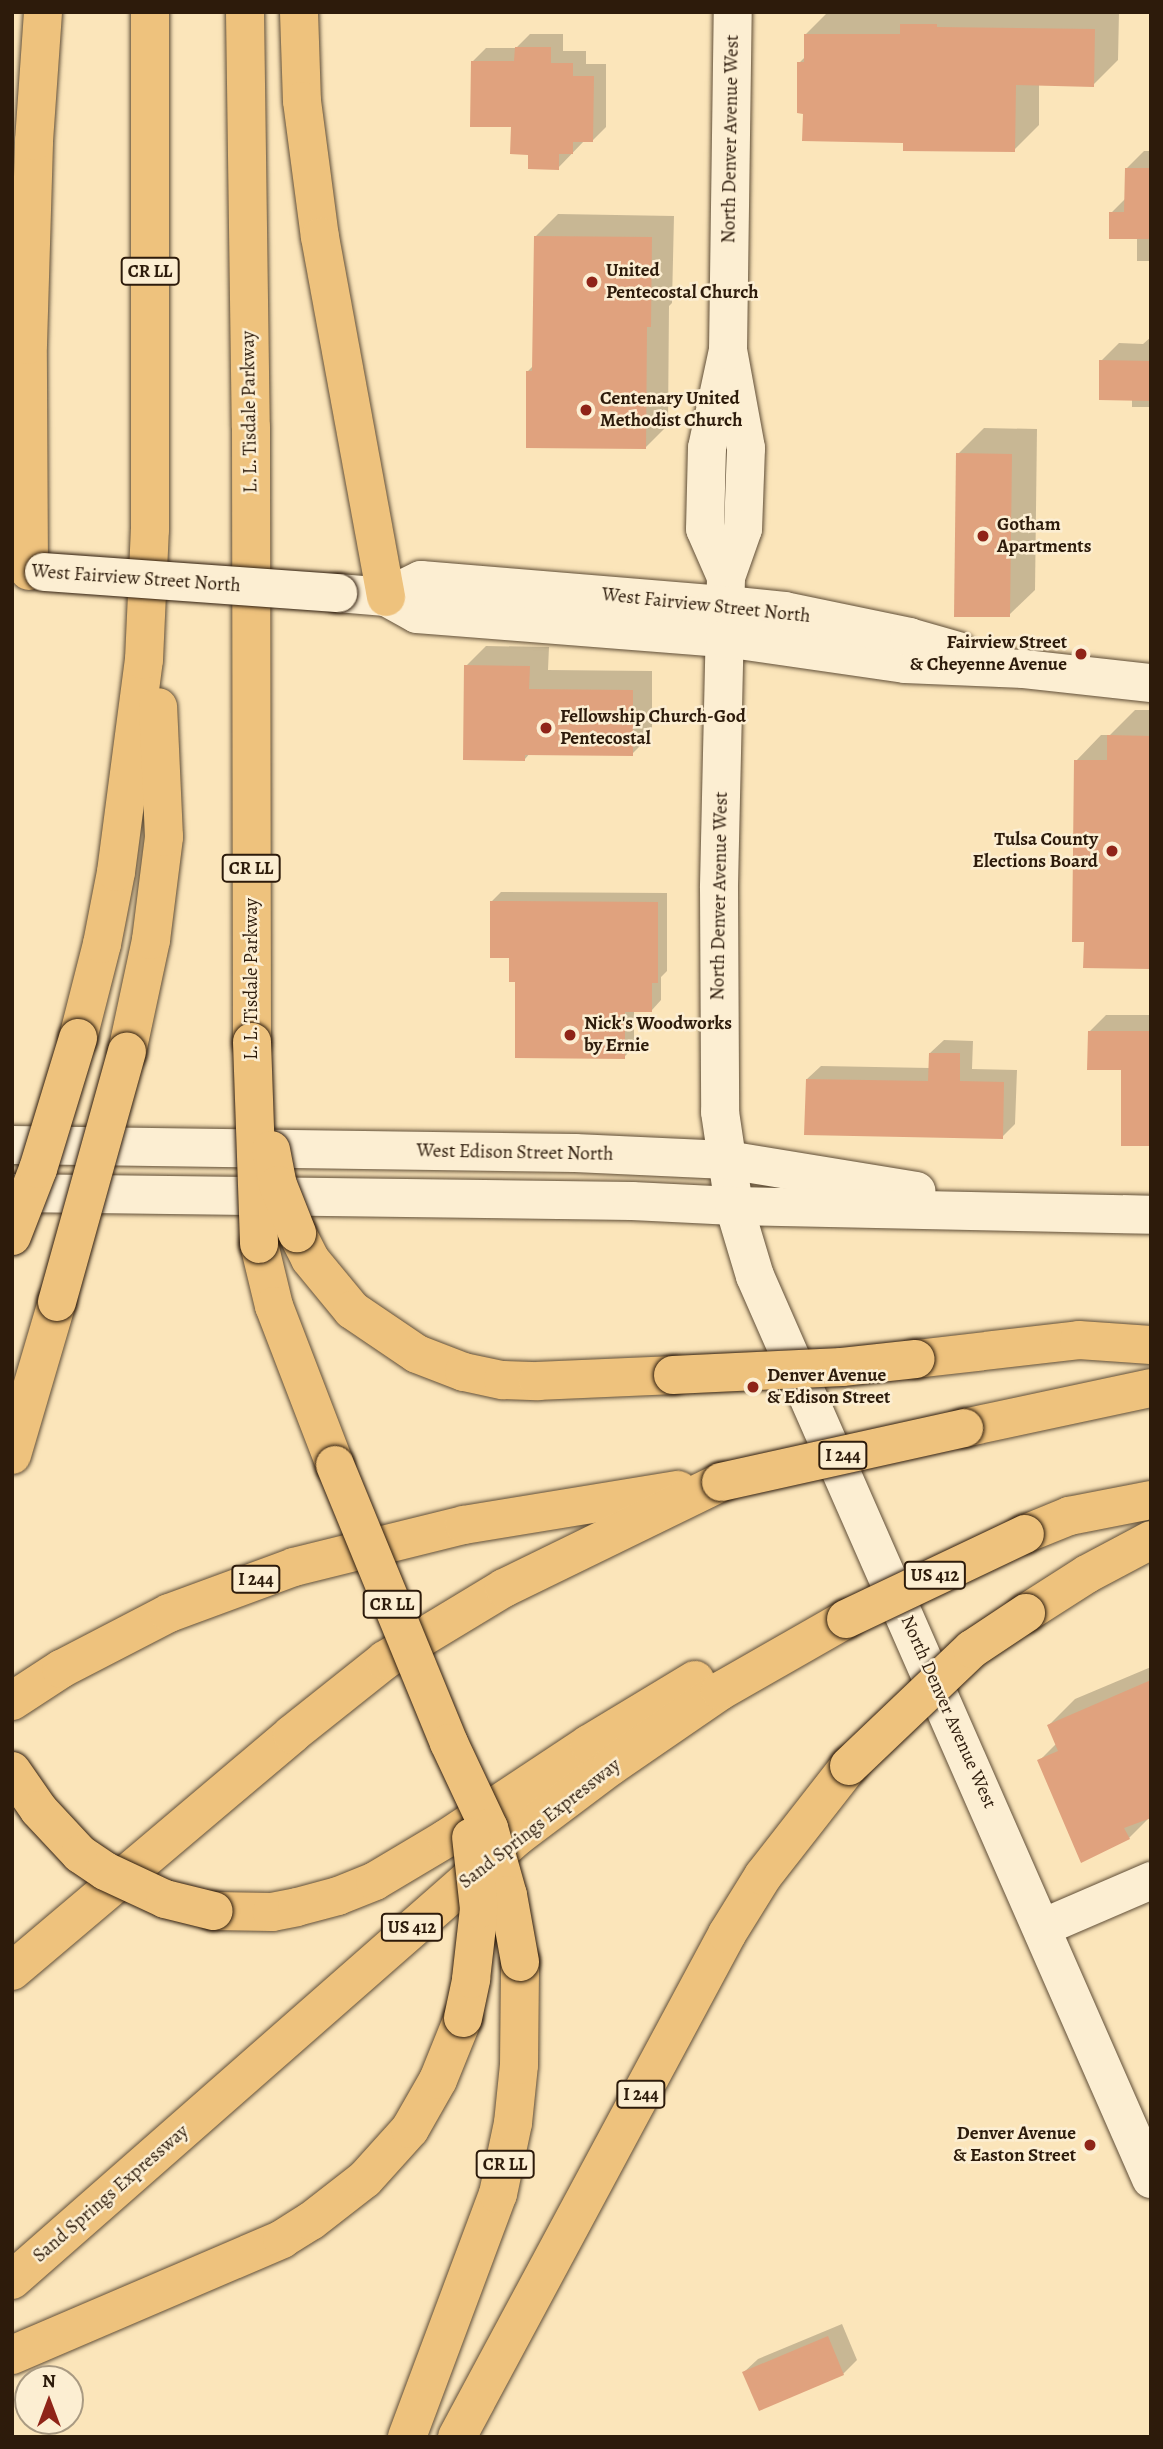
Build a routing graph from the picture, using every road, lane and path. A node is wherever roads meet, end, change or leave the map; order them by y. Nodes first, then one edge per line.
1 (43, 12) edge
2 (150, 12) edge
3 (245, 12) edge
4 (299, 12) edge
5 (733, 12) edge
6 (150, 530) junction
7 (28, 571) edge
8 (386, 597) junction
9 (726, 606) junction
10 (1151, 683) edge
11 (252, 1042) junction
12 (12, 1145) edge
13 (727, 1160) junction
14 (12, 1193) edge
15 (734, 1206) junction
16 (1014, 1211) junction
17 (1151, 1215) edge
18 (12, 1236) edge
19 (1151, 1345) edge
20 (1151, 1388) edge
21 (12, 1455) edge
22 (721, 1482) junction
23 (1151, 1500) edge
24 (1151, 1540) edge
25 (846, 1619) junction
26 (12, 1701) edge
27 (449, 1743) junction
28 (12, 1772) edge
29 (1151, 1880) edge
30 (1042, 1927) junction
31 (12, 1970) edge
32 (1151, 2179) edge
33 (12, 2280) edge
34 (12, 2355) edge
35 (407, 2437) edge
36 (457, 2437) edge

1 - 7 highway
2 - 6 highway, CR LL
3 - 11 highway, L. L. Tisdale Parkway / CR LL
4 - 8 highway
5 - 9 street, North Denver Avenue West
6 - 18 highway, CR LL, bridge
6 - 21 highway, bridge
7 - 8 street, West Fairview Street North, bridge
8 - 9 street, West Fairview Street North
9 - 10 street, West Fairview Street North
9 - 13 street, North Denver Avenue West
11 - 19 highway, bridge
11 - 27 highway, L. L. Tisdale Parkway / CR LL, bridge
12 - 13 street, West Edison Street North
13 - 15 street, North Denver Avenue West
13 - 16 street, West Edison Street North
14 - 15 street, West Edison Street North
15 - 16 street, West Edison Street North
15 - 30 street, North Denver Avenue West
16 - 17 street, West Edison Street North
20 - 22 highway, I 244, bridge
22 - 26 highway, I 244
22 - 31 highway
23 - 25 highway, Sand Springs Expressway / US 412, bridge
24 - 36 highway, I 244, bridge
25 - 28 highway, bridge
25 - 33 highway, Sand Springs Expressway / US 412
27 - 34 highway, bridge
27 - 35 highway, CR LL, bridge
29 - 30 street
30 - 32 street, North Denver Avenue West

